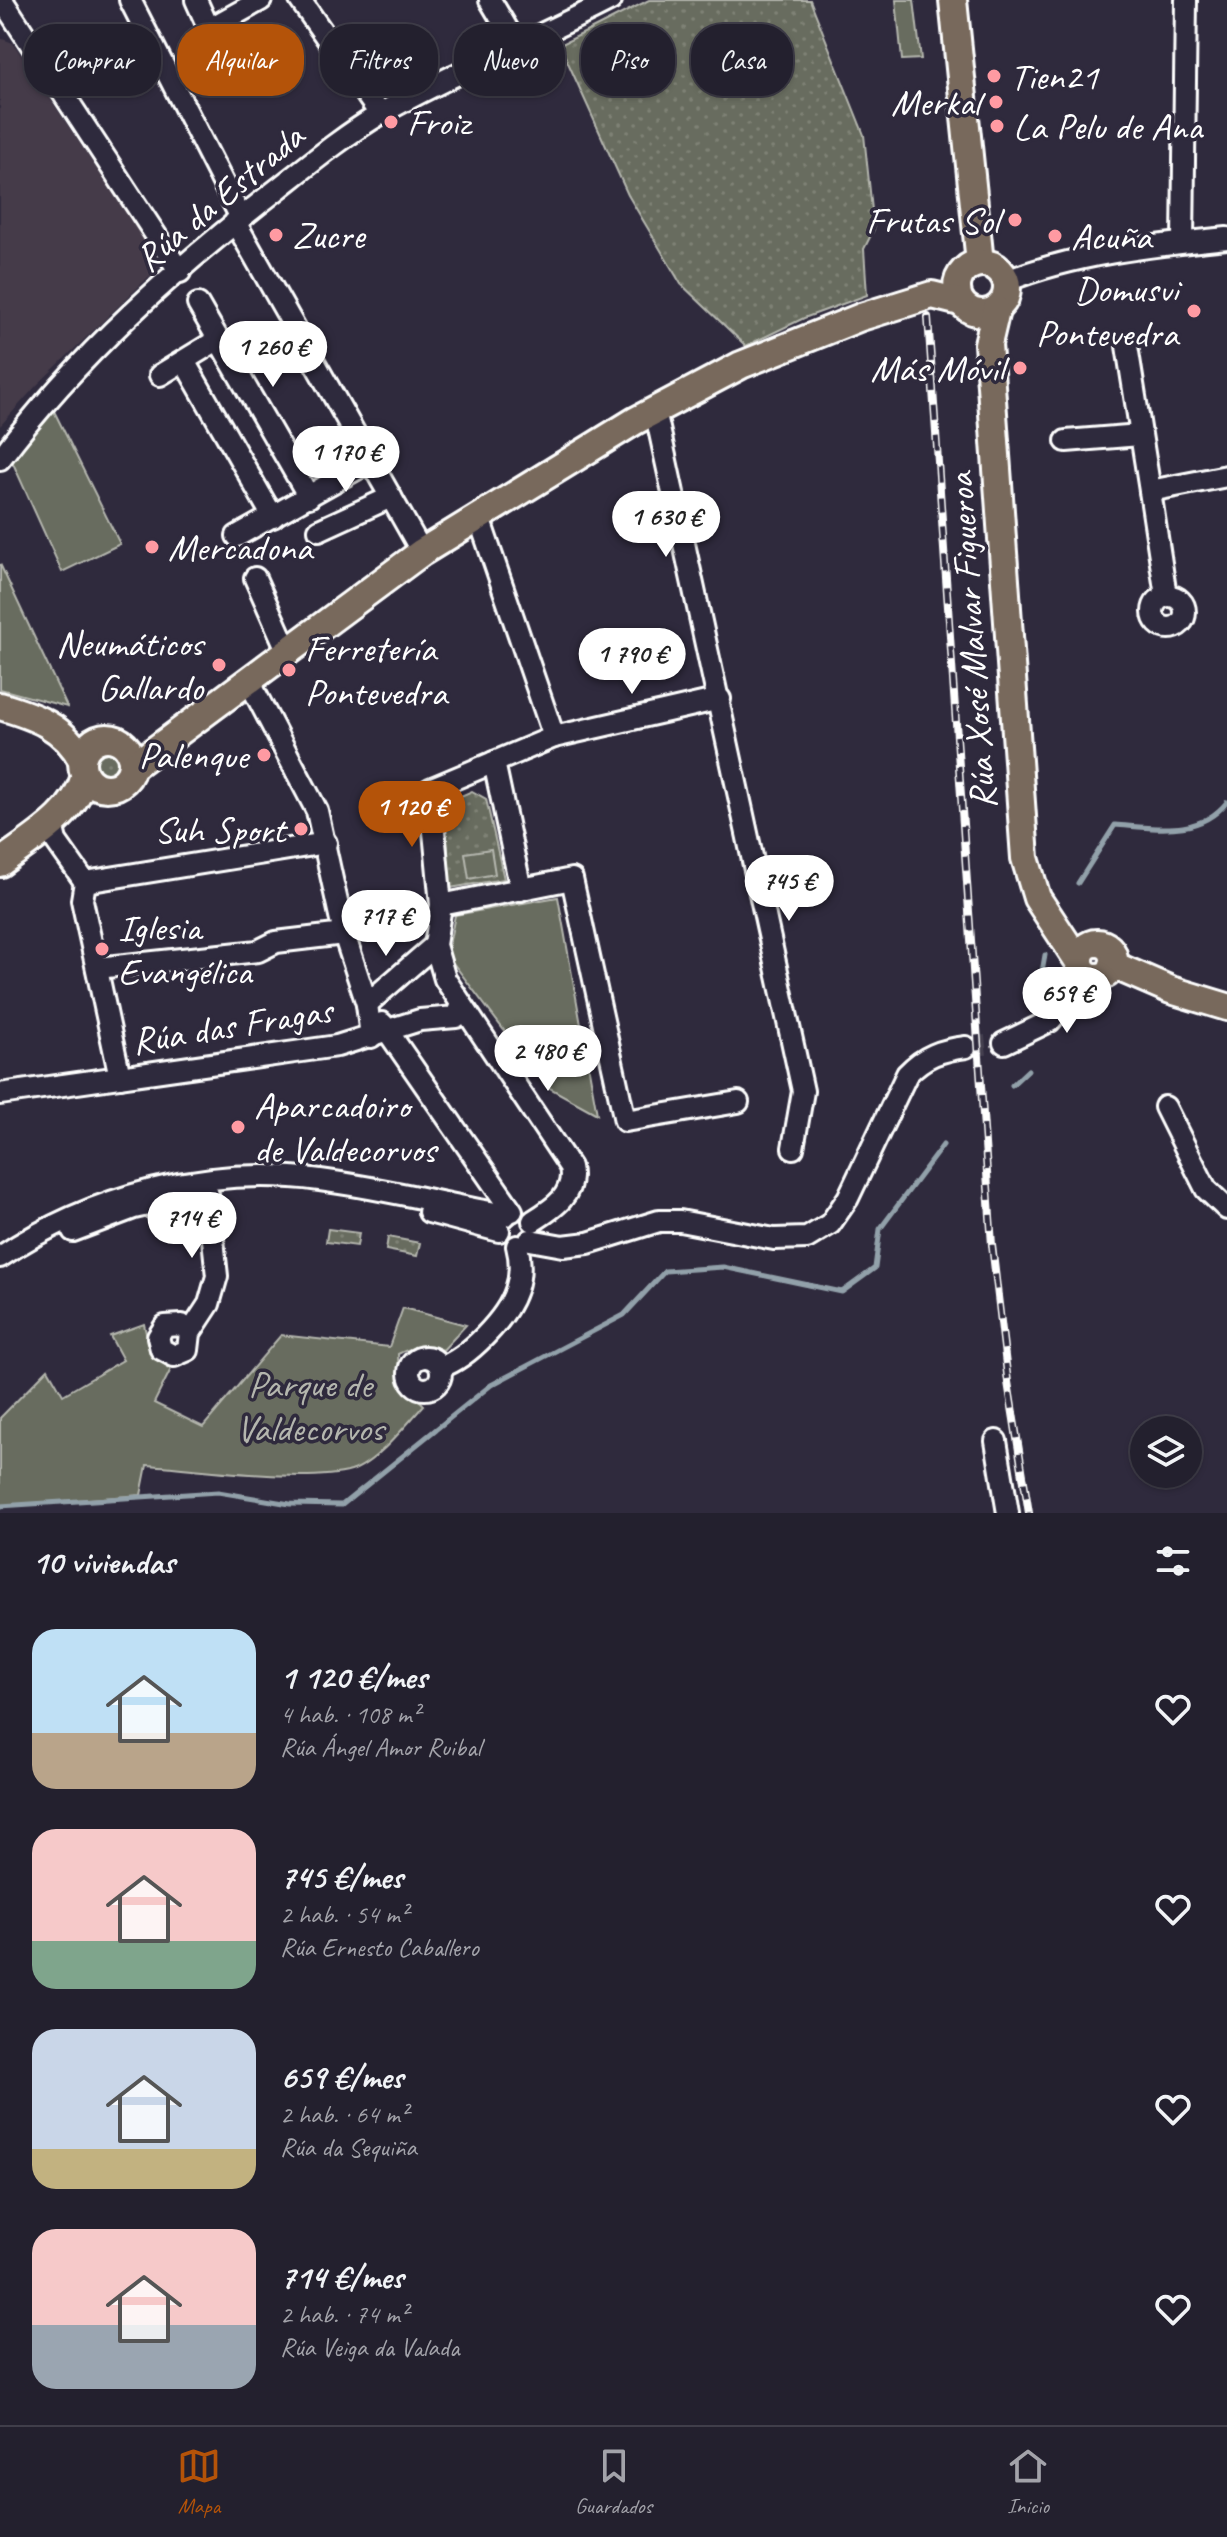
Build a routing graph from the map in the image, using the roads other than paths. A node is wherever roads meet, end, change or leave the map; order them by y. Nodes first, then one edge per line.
1 (2, 0) edge
2 (130, 0) edge
3 (196, 0) edge
4 (261, 0) edge
5 (300, 0) edge
6 (490, 0) edge
7 (611, 0) edge
8 (953, 0) edge
9 (1186, 0) edge
10 (504, 24) edge
11 (564, 24) edge
12 (454, 78) edge
13 (380, 114) junction
14 (238, 220) junction
15 (1227, 238) edge
16 (1193, 241) junction
17 (1227, 248) edge
18 (980, 263) junction
19 (180, 272) junction
20 (1007, 281) junction
21 (198, 304) dead end
22 (976, 308) junction
23 (219, 339) junction
24 (1127, 346) dead end
25 (184, 361) junction
26 (160, 375) dead end
27 (655, 410) junction
28 (1140, 435) junction
29 (1066, 441) dead end
30 (0, 459) edge
31 (371, 461) junction
32 (1227, 476) edge
33 (1150, 491) junction
34 (309, 497) junction
35 (391, 497) junction
36 (478, 515) junction
37 (273, 517) junction
38 (319, 530) dead end
39 (237, 536) dead end
40 (422, 552) junction
41 (255, 578) dead end
42 (1166, 596) dead end
43 (288, 652) junction
44 (249, 681) junction
45 (720, 699) junction
46 (0, 706) edge
47 (554, 737) junction
48 (88, 759) junction
49 (494, 762) junction
50 (132, 767) junction
51 (109, 789) junction
52 (58, 818) junction
53 (326, 843) junction
54 (0, 863) edge
55 (85, 882) junction
56 (521, 890) junction
57 (441, 905) junction
58 (344, 934) junction
59 (435, 945) junction
60 (1086, 960) junction
61 (97, 968) junction
62 (367, 1004) junction
63 (461, 1004) junction
64 (1227, 1007) edge
65 (380, 1034) junction
66 (1004, 1043) tunnel mouth
67 (966, 1047) tunnel mouth
68 (120, 1077) junction
69 (0, 1094) edge
70 (738, 1102) dead end
71 (1165, 1107) dead end
72 (793, 1148) dead end
73 (469, 1149) junction
74 (208, 1194) junction
75 (471, 1207) junction
76 (1227, 1209) edge
77 (506, 1219) junction
78 (527, 1236) junction
79 (0, 1257) edge
80 (0, 1273) edge
81 (190, 1333) dead end
82 (441, 1367) dead end
83 (996, 1441) dead end
84 (1008, 1513) edge

1 - 19 street
2 - 14 street
3 - 4 street
5 - 13 street
6 - 10 street
7 - 11 street, Rúa da Estrada
8 - 18 main road
9 - 16 street
12 - 13 street, Rúa da Estrada
13 - 14 street, Rúa da Estrada
14 - 19 street, Rúa da Estrada
14 - 31 street
15 - 16 street
16 - 17 street
16 - 20 street
18 - 20 main road
18 - 22 main road
19 - 30 street, Rúa da Estrada
20 - 22 main road
21 - 23 street
22 - 27 main road
22 - 60 main road, Rúa Xosé Malvar Figueroa
23 - 25 street
23 - 34 street
24 - 28 street
25 - 26 street
25 - 37 street
27 - 36 main road
27 - 45 street
28 - 29 street
28 - 33 street
31 - 34 street
31 - 35 street
32 - 33 street
33 - 42 street
34 - 37 street
35 - 38 street
35 - 40 street
36 - 40 main road
36 - 47 street
37 - 39 street
40 - 43 main road
41 - 43 street
43 - 44 main road
44 - 50 main road
44 - 53 street
45 - 47 street
45 - 72 street
46 - 48 main road
47 - 49 street
48 - 50 main road
48 - 51 main road
48 - 52 main road
49 - 56 street
49 - 57 street
50 - 51 main road
51 - 52 main road
52 - 54 main road
52 - 55 street
53 - 55 street
53 - 58 street
55 - 61 street
56 - 57 street
56 - 70 street
57 - 59 street
58 - 61 street
58 - 62 street
59 - 62 street
59 - 63 street
60 - 64 main road
60 - 66 street
61 - 68 street
62 - 65 street
63 - 65 street, Rúa das Fragas
63 - 78 street
65 - 68 street, Rúa das Fragas
65 - 73 street
67 - 78 street
68 - 69 street, Rúa das Fragas
71 - 76 street
73 - 75 street
73 - 77 street
74 - 77 street
74 - 80 street
74 - 81 street
75 - 77 street
75 - 79 street
77 - 78 street
77 - 78 street
78 - 82 street
83 - 84 street

